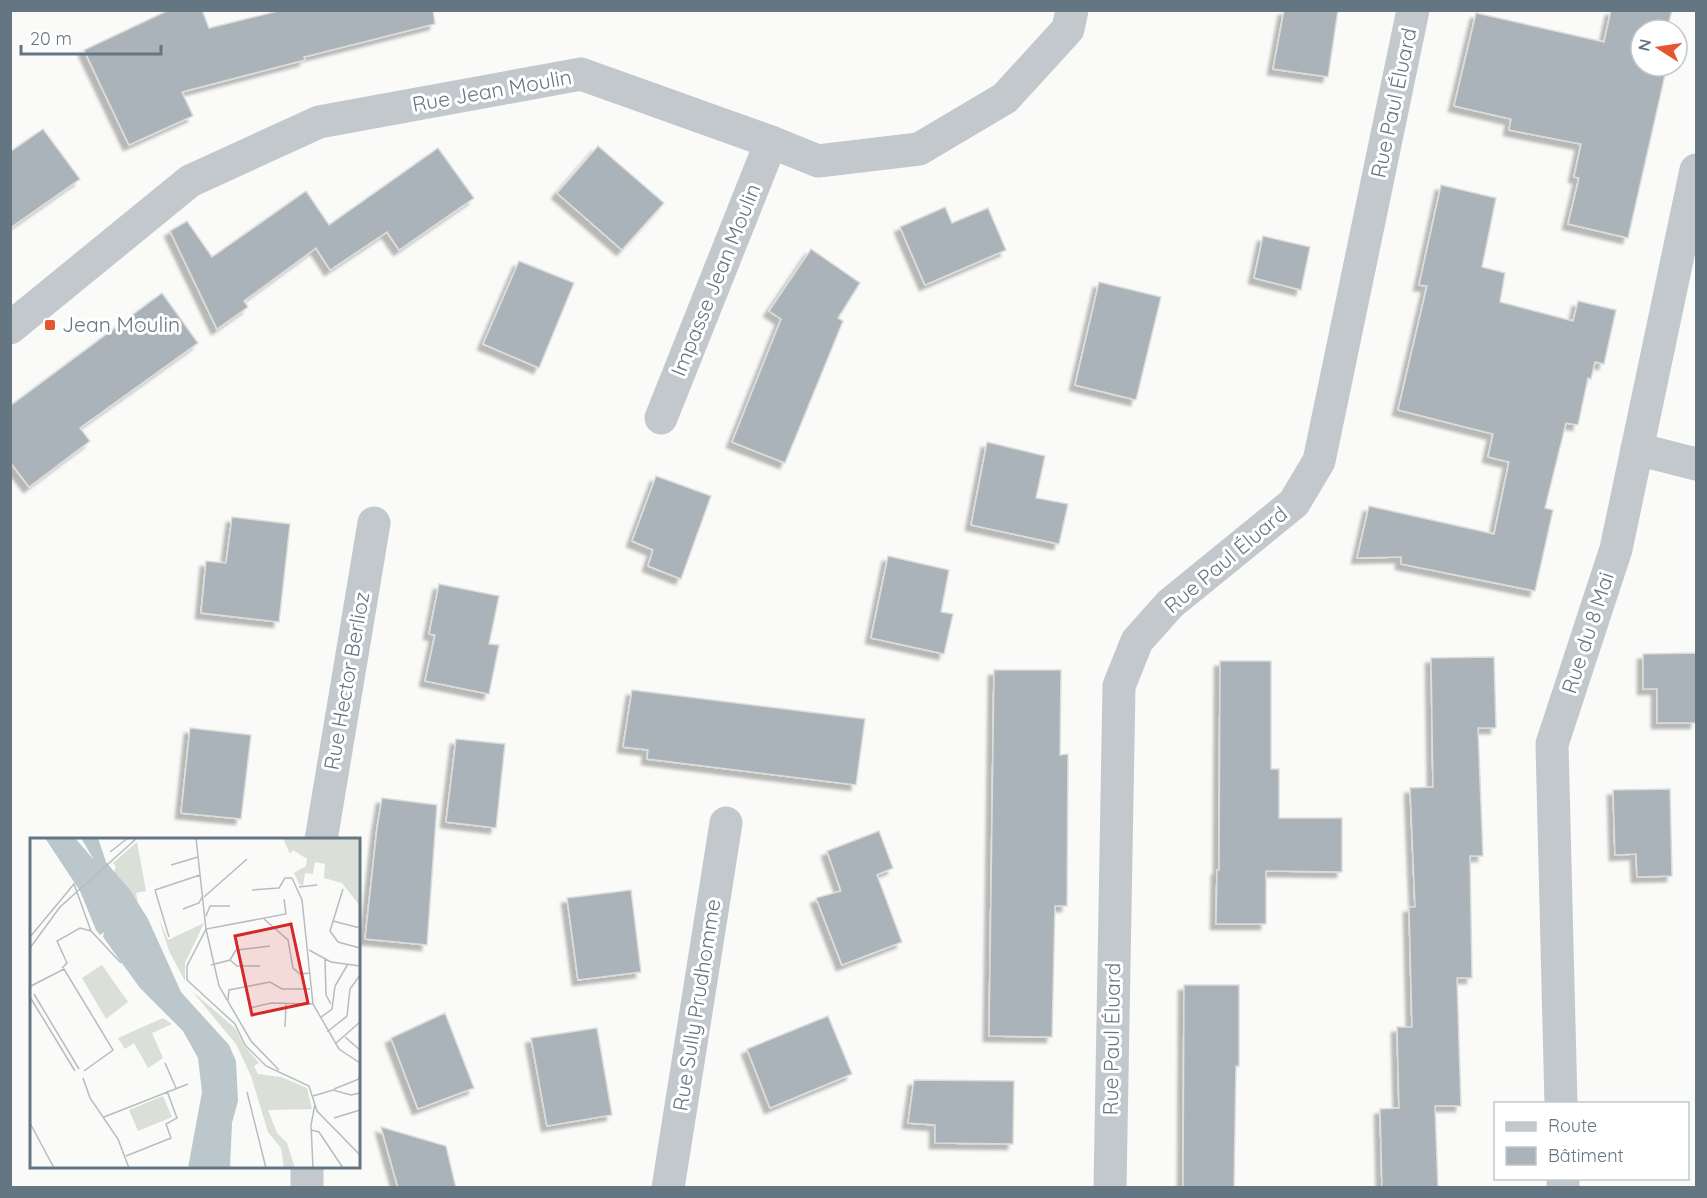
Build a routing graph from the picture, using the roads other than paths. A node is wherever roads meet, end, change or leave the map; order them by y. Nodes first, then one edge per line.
1 (1072, 10) edge
2 (1413, 10) edge
3 (771, 142) junction
4 (1696, 170) edge
5 (10, 328) edge
6 (661, 418) dead end
7 (1637, 449) junction
8 (1696, 464) edge
9 (374, 523) dead end
10 (726, 823) dead end
11 (321, 838) edge
12 (1561, 1102) edge
13 (307, 1168) edge
14 (307, 1188) edge
15 (668, 1188) edge
16 (1110, 1188) edge

1 - 3 street, Rue Jean Moulin
2 - 16 street, Rue Paul Éluard
3 - 5 street, Rue Jean Moulin
3 - 6 street, Impasse Jean Moulin
4 - 7 street, Rue du 8 Mai
7 - 8 street
7 - 12 street, Rue du 8 Mai
9 - 11 street, Rue Hector Berlioz
10 - 15 street, Rue Sully Prudhomme
13 - 14 street

